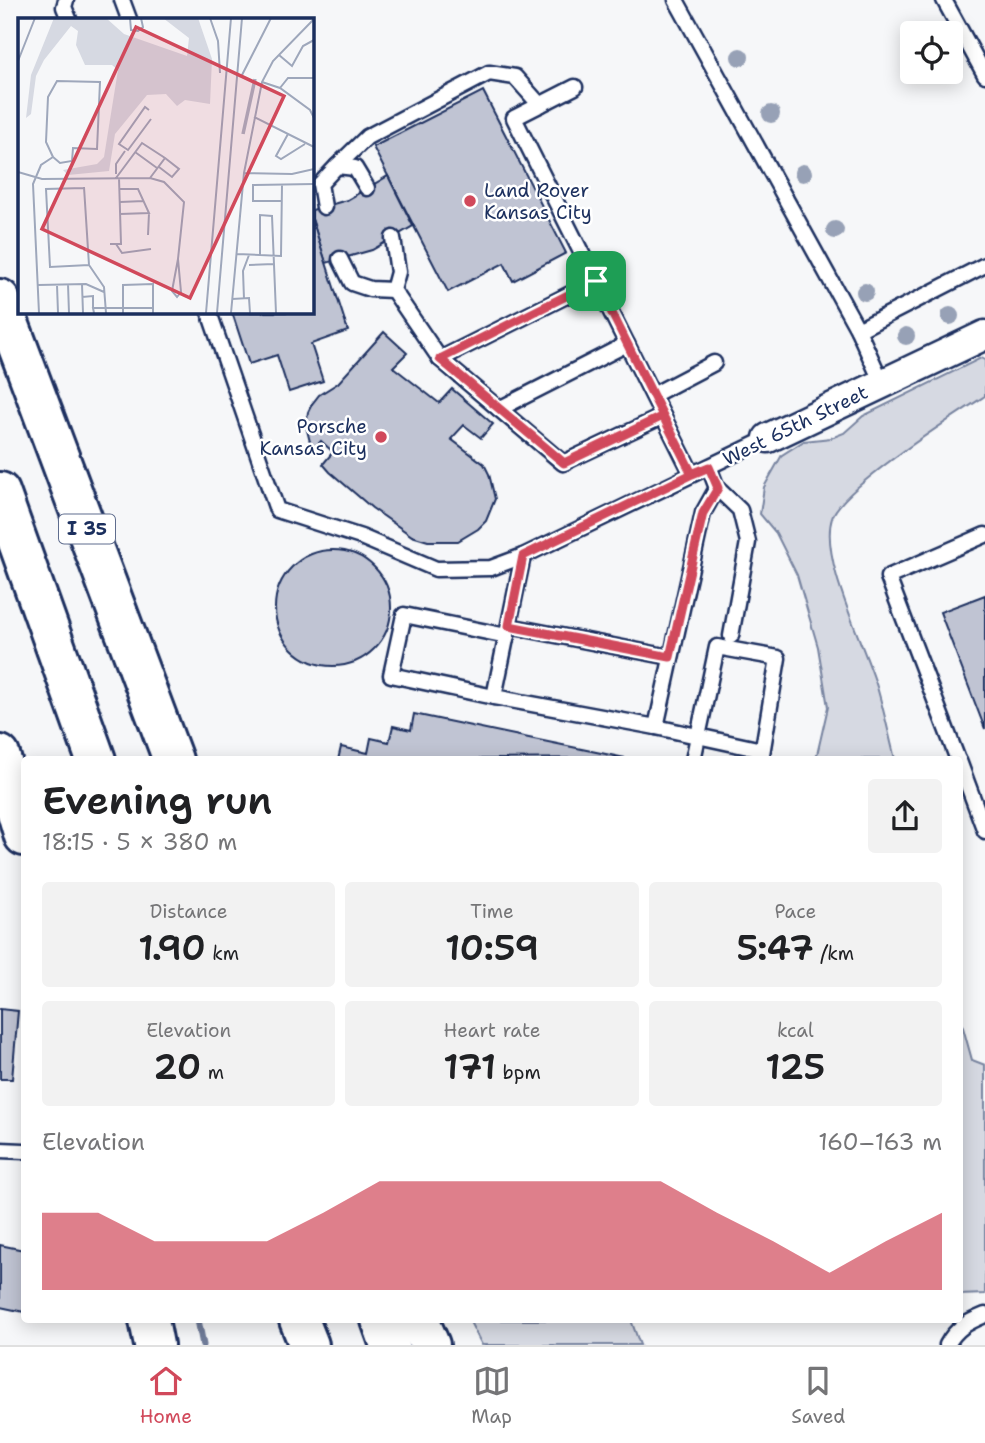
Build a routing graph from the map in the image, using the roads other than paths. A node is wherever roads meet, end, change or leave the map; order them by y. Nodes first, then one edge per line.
1 (66, 0) edge
2 (122, 0) edge
3 (676, 0) edge
4 (944, 0) edge
5 (69, 18) edge
6 (129, 18) edge
7 (985, 75) edge
8 (575, 87) dead end
9 (540, 105) junction
10 (337, 166) junction
11 (367, 188) dead end
12 (324, 207) dead end
13 (393, 238) dead end
14 (340, 259) dead end
15 (985, 265) edge
16 (596, 281) junction
17 (393, 290) junction
18 (0, 299) edge
19 (209, 313) edge
20 (858, 330) junction
21 (985, 335) edge
22 (627, 344) junction
23 (440, 359) junction
24 (714, 363) dead end
25 (882, 383) junction
26 (653, 395) junction
27 (499, 408) junction
28 (663, 416) junction
29 (768, 438) joint
30 (709, 467) junction
31 (692, 474) junction
32 (718, 488) junction
33 (0, 492) edge
34 (985, 535) edge
35 (523, 556) junction
36 (508, 631) junction
37 (731, 636) dead end
38 (670, 657) junction
39 (494, 697) junction
40 (656, 727) junction
41 (698, 736) junction
42 (0, 755) edge
43 (761, 755) edge
44 (95, 756) edge
45 (171, 756) edge
46 (694, 756) edge
47 (957, 756) edge
48 (963, 771) edge
49 (18, 826) edge
50 (985, 831) edge
51 (0, 1150) edge
52 (21, 1151) edge
53 (985, 1315) edge
54 (150, 1323) edge
55 (287, 1323) edge
56 (300, 1323) edge
57 (382, 1323) edge
58 (420, 1323) edge
59 (154, 1345) edge
60 (288, 1345) edge
61 (309, 1345) edge
62 (390, 1345) edge
63 (430, 1345) edge
64 (947, 1345) edge

1 - 5 lane
2 - 6 lane
3 - 20 lane
4 - 7 lane
8 - 9 lane
9 - 10 lane
9 - 16 lane
10 - 11 lane
10 - 12 lane
13 - 17 lane
14 - 17 lane
15 - 20 lane
16 - 22 lane
16 - 23 lane
17 - 23 lane
18 - 45 main road, I 35
19 - 35 lane, West 65th Street
20 - 25 lane
21 - 25 street, West 65th Street
22 - 26 lane
22 - 27 lane
23 - 27 lane
24 - 26 lane
25 - 29 street, West 65th Street
26 - 28 lane
27 - 28 lane
28 - 31 lane
29 - 30 lane, West 65th Street
30 - 31 lane, West 65th Street
30 - 32 lane
31 - 35 lane, West 65th Street
32 - 37 lane
32 - 38 lane
33 - 44 main road
34 - 47 lane
35 - 36 lane
36 - 38 lane
36 - 39 lane
36 - 39 lane
38 - 40 lane
39 - 40 lane
40 - 41 lane
41 - 43 lane
41 - 43 lane
41 - 46 lane
42 - 49 main road
48 - 50 lane
51 - 52 lane
53 - 64 lane
54 - 59 main road
55 - 60 main road
56 - 61 main road
57 - 62 main road
58 - 63 main road

